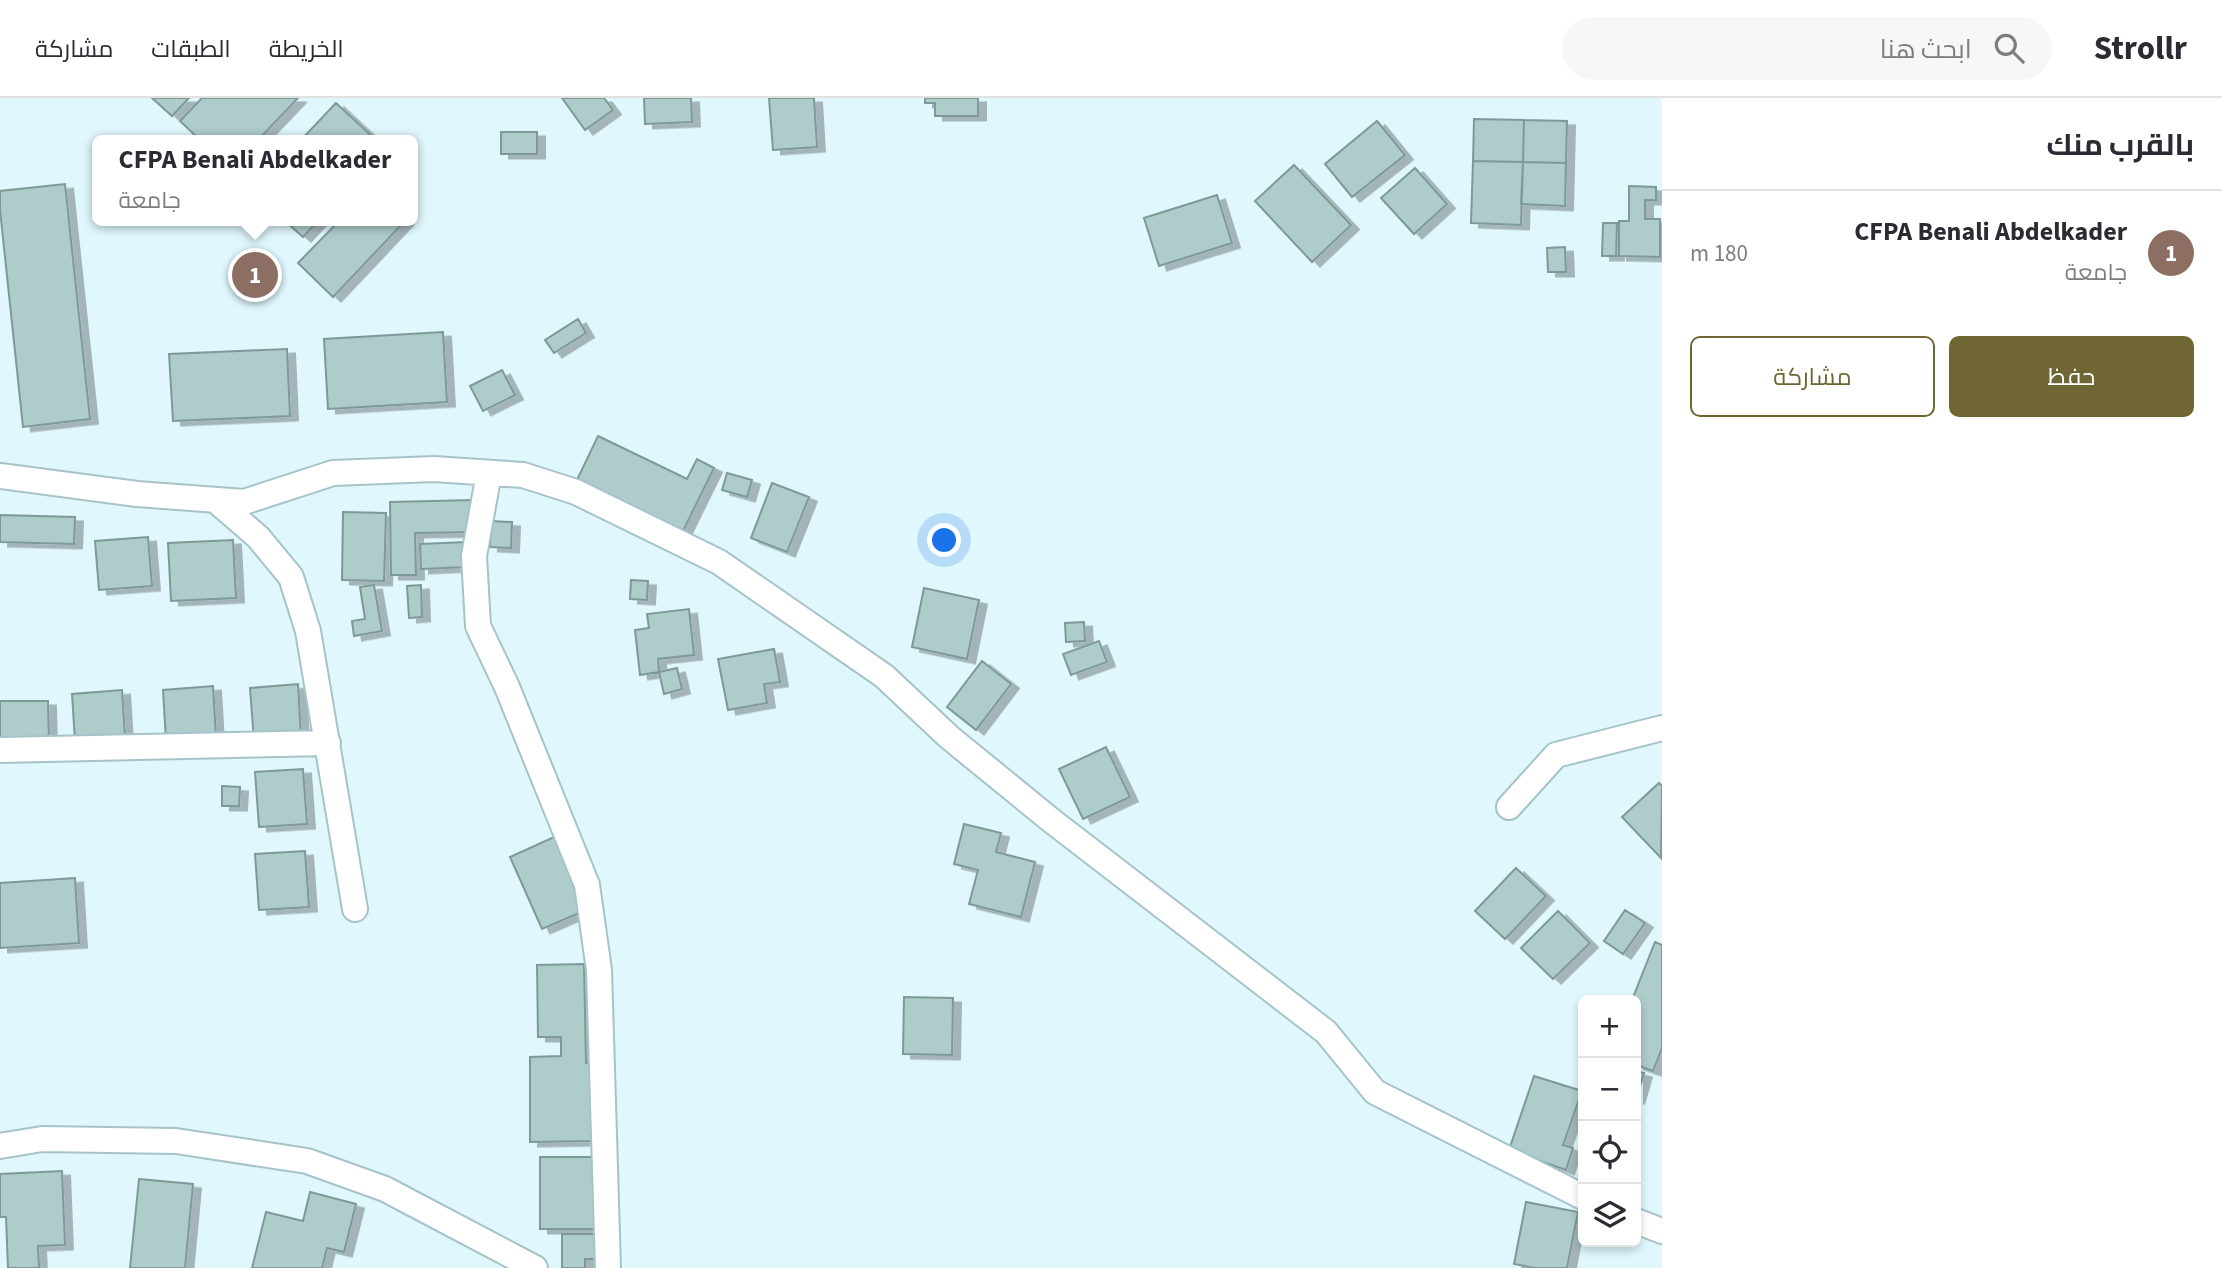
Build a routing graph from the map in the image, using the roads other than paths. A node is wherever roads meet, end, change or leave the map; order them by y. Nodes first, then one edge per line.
1 (0, 473) edge
2 (489, 473) junction
3 (215, 500) junction
4 (1662, 727) edge
5 (328, 743) junction
6 (0, 750) edge
7 (1509, 807) dead end
8 (355, 909) dead end
9 (0, 1146) edge
10 (1578, 1194) edge
11 (1641, 1223) edge
12 (1662, 1231) edge
13 (535, 1268) edge
14 (608, 1268) edge

1 - 3 street
2 - 3 street
2 - 10 street
2 - 14 street
3 - 5 street
4 - 7 street
5 - 6 street
5 - 8 street
9 - 13 street
11 - 12 street

